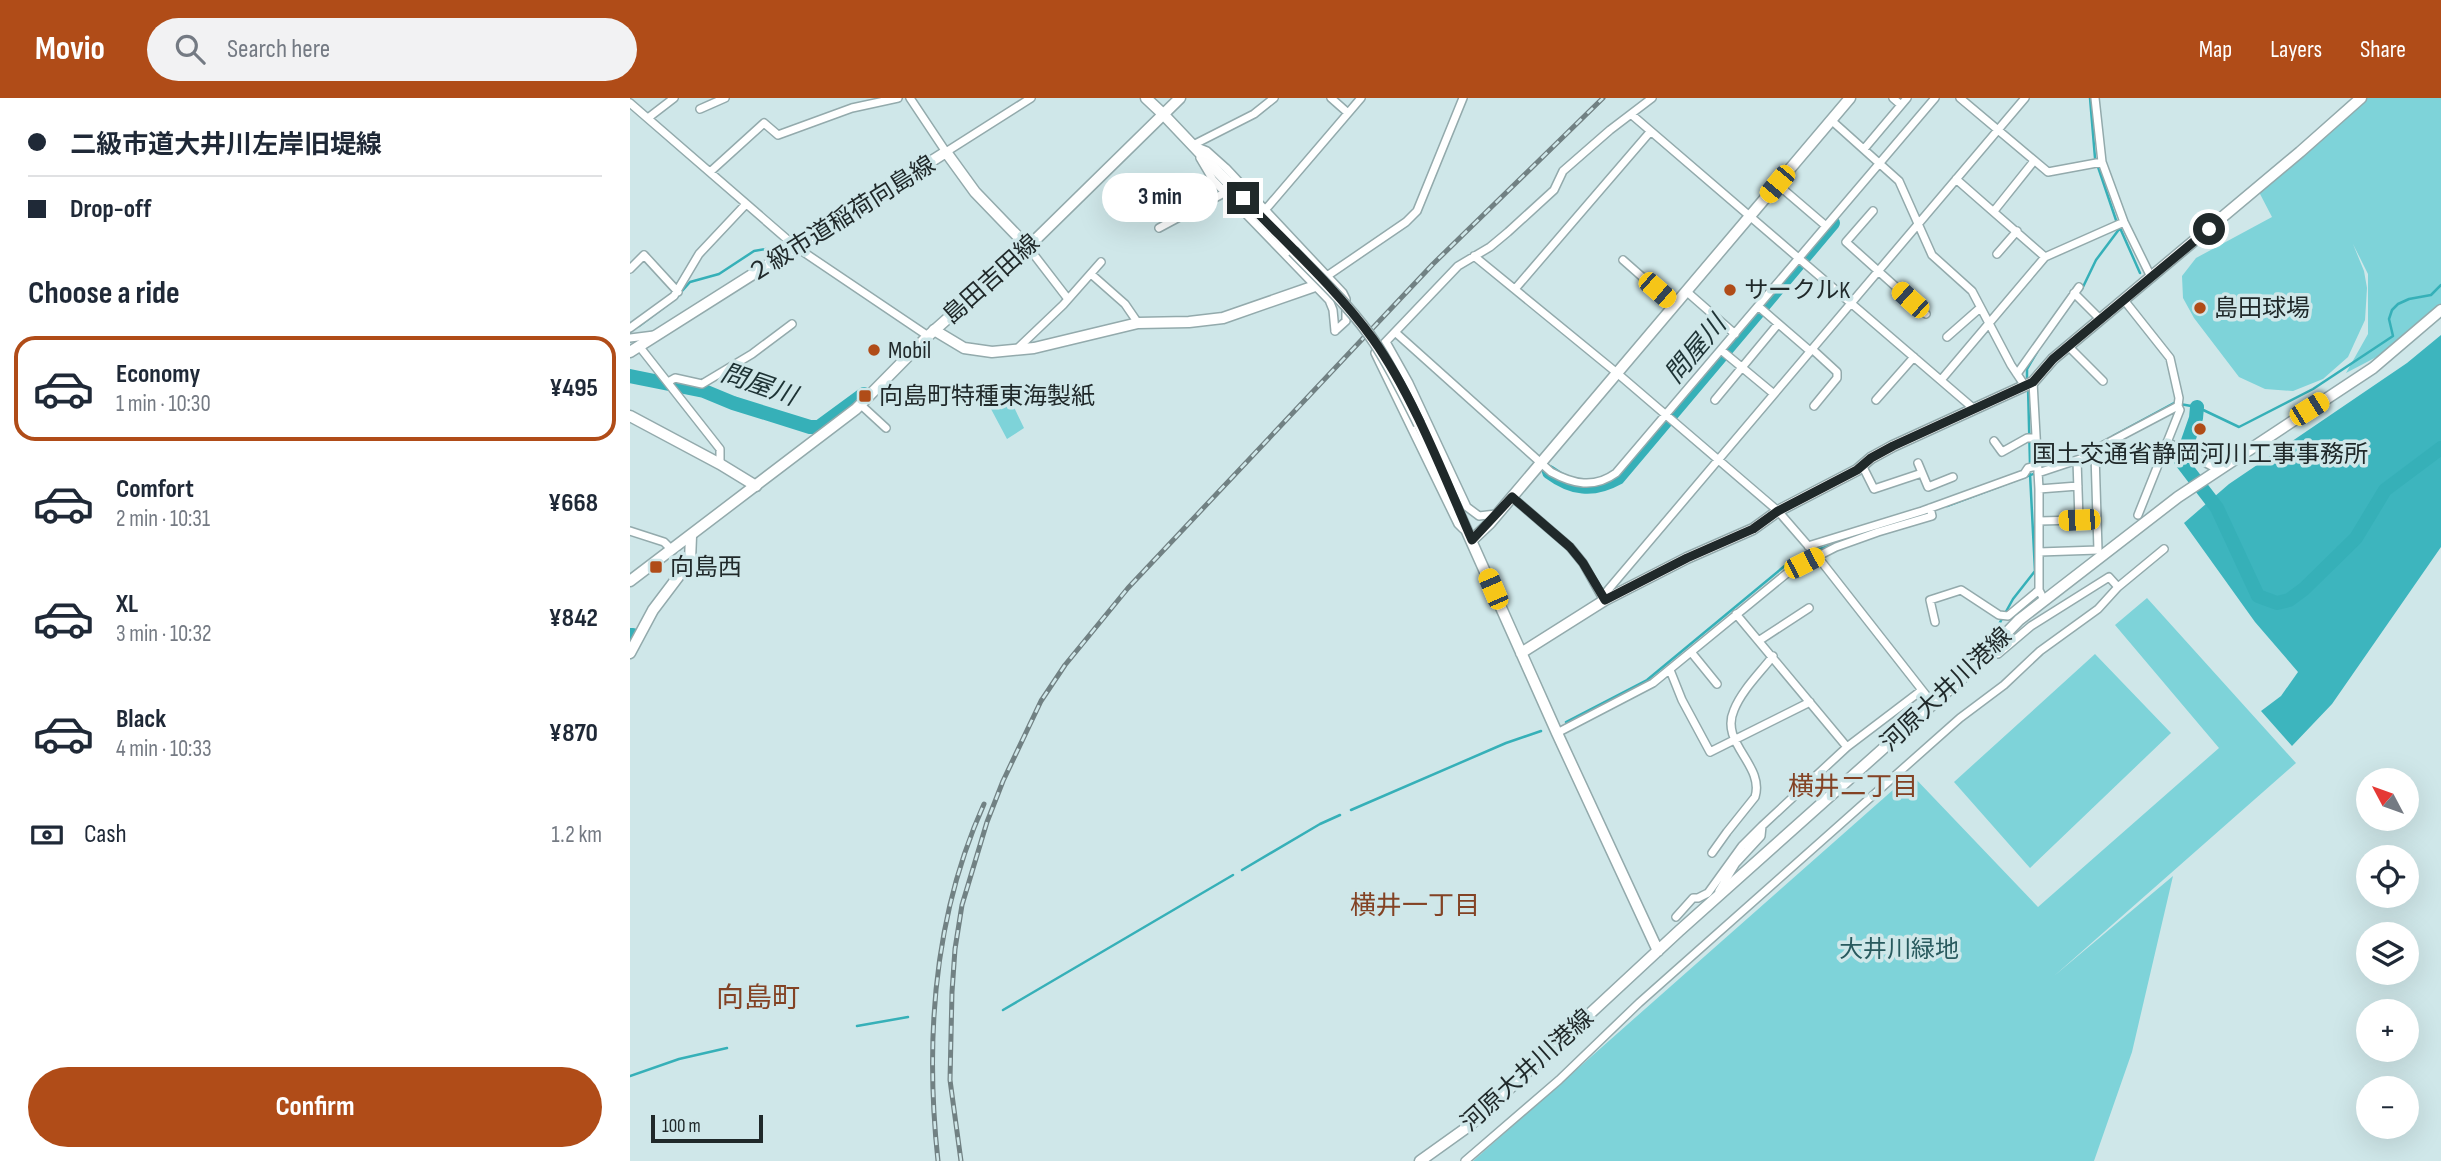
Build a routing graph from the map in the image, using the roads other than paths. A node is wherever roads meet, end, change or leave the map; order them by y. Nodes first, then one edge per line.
1 (674, 98) edge
2 (725, 98) edge
3 (898, 98) edge
4 (910, 98) edge
5 (1031, 98) edge
6 (1146, 98) edge
7 (1180, 98) edge
8 (1274, 98) edge
9 (1331, 98) edge
10 (1361, 98) edge
11 (1463, 98) edge
12 (1652, 98) edge
13 (1850, 98) edge
14 (1893, 98) edge
15 (1907, 98) edge
16 (1935, 98) edge
17 (1960, 98) edge
18 (2025, 98) edge
19 (2095, 98) edge
20 (2361, 98) edge
21 (630, 103) edge
22 (1838, 103) edge
23 (1901, 105) junction
24 (700, 109) dead end
25 (1348, 113) junction
26 (1163, 114) junction
27 (1632, 115) junction
28 (648, 118) junction
29 (1831, 120) junction
30 (1998, 130) junction
31 (1650, 132) junction
32 (1193, 145) junction
33 (1864, 149) junction
34 (946, 152) junction
35 (2034, 161) junction
36 (1880, 163) junction
37 (2102, 163) junction
38 (710, 172) junction
39 (1956, 179) junction
40 (1777, 184) junction
41 (1226, 192) junction
42 (746, 204) junction
43 (1266, 209) junction
44 (1873, 211) dead end
45 (1994, 211) junction
46 (1750, 217) junction
47 (2124, 222) junction
48 (1919, 223) junction
49 (1826, 226) junction
50 (1159, 228) dead end
51 (2017, 231) junction
52 (796, 247) junction
53 (1028, 247) junction
54 (1997, 254) dead end
55 (1474, 256) junction
56 (2045, 257) junction
57 (1799, 258) junction
58 (1623, 260) dead end
59 (1101, 262) dead end
60 (630, 269) edge
61 (1878, 271) junction
62 (1091, 274) junction
63 (1328, 276) junction
64 (2151, 277) junction
65 (1315, 286) junction
66 (1515, 289) junction
67 (1686, 291) junction
68 (678, 292) junction
69 (1068, 299) junction
70 (2124, 300) junction
71 (1850, 303) junction
72 (1675, 305) junction
73 (1758, 306) junction
74 (1980, 308) junction
75 (2441, 310) edge
76 (1926, 314) dead end
77 (2101, 319) junction
78 (1138, 323) junction
79 (792, 324) dead end
80 (1779, 324) junction
81 (1989, 324) junction
82 (630, 328) edge
83 (1395, 332) junction
84 (931, 333) junction
85 (658, 334) junction
86 (1735, 334) junction
87 (1947, 337) dead end
88 (630, 338) edge
89 (1386, 342) junction
90 (2068, 346) junction
91 (635, 349) edge
92 (1017, 350) junction
93 (1721, 350) junction
94 (1811, 350) junction
95 (1914, 357) junction
96 (1742, 368) junction
97 (1617, 373) junction
98 (2017, 374) junction
99 (1941, 380) junction
100 (2103, 381) dead end
101 (668, 382) junction
102 (2029, 384) junction
103 (1774, 394) junction
104 (1715, 400) dead end
105 (1876, 400) dead end
106 (860, 405) junction
107 (1814, 406) dead end
108 (2178, 406) junction
109 (1973, 408) junction
110 (1665, 415) junction
111 (630, 416) edge
112 (886, 428) dead end
113 (2036, 438) junction
114 (1994, 441) dead end
115 (2167, 442) junction
116 (2095, 454) junction
117 (1717, 460) junction
118 (2077, 460) junction
119 (1541, 463) junction
120 (1918, 463) dead end
121 (720, 464) junction
122 (1862, 465) junction
123 (2217, 469) junction
124 (2038, 470) junction
125 (1922, 472) junction
126 (1952, 477) dead end
127 (756, 486) junction
128 (2078, 486) junction
129 (2039, 489) junction
130 (1512, 497) junction
131 (1778, 511) junction
132 (1499, 513) junction
133 (2138, 515) dead end
134 (2039, 521) junction
135 (630, 531) edge
136 (1859, 535) junction
137 (691, 536) junction
138 (1472, 540) junction
139 (1809, 547) junction
140 (2164, 548) dead end
141 (672, 550) junction
142 (2039, 552) junction
143 (1817, 556) junction
144 (630, 581) edge
145 (2118, 587) junction
146 (2042, 595) junction
147 (1604, 598) junction
148 (1809, 608) dead end
149 (1737, 614) junction
150 (1935, 622) dead end
151 (1760, 640) junction
152 (1691, 652) junction
153 (630, 653) edge
154 (1521, 653) junction
155 (1989, 653) junction
156 (1773, 656) junction
157 (1670, 670) junction
158 (1717, 684) dead end
159 (1922, 690) junction
160 (1810, 702) junction
161 (1933, 704) junction
162 (1557, 733) junction
163 (1734, 740) junction
164 (1847, 747) junction
165 (1762, 825) junction
166 (1712, 853) dead end
167 (1714, 900) junction
168 (1676, 917) dead end
169 (1658, 951) junction
170 (1420, 1161) edge
171 (1465, 1161) edge

1 - 28 street
2 - 24 street
3 - 38 street
4 - 34 street
5 - 34 street
6 - 26 street
7 - 26 street, 島田吉田線
8 - 32 street
9 - 25 street
10 - 25 street
11 - 63 street
12 - 27 street
13 - 22 street
14 - 23 street
15 - 23 street
16 - 36 street
17 - 30 street
18 - 30 street
19 - 37 street
20 - 64 street
21 - 28 street
22 - 29 street
23 - 33 street
25 - 43 street
26 - 32 street
26 - 53 street, 島田吉田線
27 - 31 street
27 - 55 street
28 - 38 street
29 - 33 street
29 - 40 street
30 - 35 street
30 - 39 street
31 - 46 street
31 - 66 street
32 - 41 street
32 - 43 street
32 - 138 street, bridge
33 - 36 street
34 - 52 street, ２級市道稲荷向島線
34 - 53 street, ２級市道稲荷向島線
35 - 37 street
35 - 45 street
36 - 48 street
36 - 49 street
37 - 47 street
38 - 42 street
39 - 45 street
39 - 48 street
40 - 46 street
40 - 49 street
41 - 50 street
41 - 65 street
42 - 52 street
42 - 68 street
43 - 63 street
44 - 61 street
45 - 51 street
46 - 57 street
46 - 67 street
47 - 56 street
47 - 64 street
48 - 61 street
48 - 74 street
49 - 57 street
51 - 54 street
51 - 56 street
52 - 84 street
52 - 85 street, ２級市道稲荷向島線
53 - 69 street
53 - 84 street, 島田吉田線
55 - 66 street
55 - 83 street
56 - 81 street
57 - 71 street
57 - 73 street
58 - 72 street
59 - 62 street
60 - 68 street
61 - 71 street
61 - 76 street
62 - 69 street
62 - 78 street
63 - 65 street
63 - 65 street
64 - 70 street
65 - 78 street
66 - 97 street
67 - 72 street
67 - 86 street
68 - 82 street
69 - 92 street
70 - 77 street
70 - 108 street
71 - 94 street
71 - 95 street
72 - 97 street
73 - 80 street
73 - 86 street
74 - 81 street
74 - 87 street
75 - 123 street, 河原大井川港線
77 - 90 street
77 - 98 street
78 - 92 street
79 - 101 street
80 - 94 street
80 - 96 street
81 - 98 street
81 - 99 street
83 - 89 street
83 - 119 street
84 - 92 street
84 - 106 street, 島田吉田線
85 - 88 street
85 - 91 street, ２級市道稲荷向島線
86 - 93 street
89 - 132 street
89 - 138 street
90 - 100 street
90 - 102 street
91 - 101 street
93 - 96 street
93 - 110 street
94 - 103 street
94 - 107 street
95 - 99 street
95 - 105 street
96 - 103 street
96 - 104 street
97 - 110 street
97 - 119 street
98 - 102 street
99 - 109 street
101 - 121 street
102 - 109 street
102 - 113 street
103 - 117 street
106 - 112 street
106 - 127 street, 島田吉田線
108 - 115 street
108 - 116 street
109 - 122 street
110 - 117 street
110 - 119 street
111 - 121 street
113 - 114 street
113 - 124 street
115 - 123 street
115 - 133 street
116 - 118 street
116 - 142 street
117 - 131 street
117 - 147 street
118 - 124 street
118 - 128 street
119 - 130 street
120 - 125 street
121 - 127 street
122 - 125 street
122 - 131 street
123 - 146 street, 河原大井川港線
124 - 129 street
124 - 136 street
125 - 126 street
127 - 137 street, 島田吉田線
128 - 129 street
128 - 134 street
129 - 134 street
130 - 132 street
130 - 147 street
131 - 139 street
131 - 147 street
132 - 138 street
134 - 142 street
135 - 141 street
136 - 139 street
136 - 143 street
137 - 141 street, 島田吉田線
137 - 153 street
138 - 154 street
139 - 143 street
140 - 145 street
141 - 144 street, 島田吉田線
142 - 146 street
143 - 149 street
143 - 159 street
145 - 155 street
145 - 171 street
146 - 150 street
146 - 155 street, 河原大井川港線
147 - 154 street
148 - 151 street
149 - 151 street
149 - 152 street
151 - 156 street
152 - 157 street
152 - 158 street
154 - 162 street
155 - 161 street, 河原大井川港線
156 - 160 street
156 - 163 street
157 - 162 street
157 - 163 street
159 - 161 street
159 - 164 street
160 - 163 street
160 - 164 street
161 - 167 street, 河原大井川港線
162 - 169 street
163 - 166 street
164 - 165 street
165 - 167 street
165 - 168 street
167 - 169 street, 河原大井川港線
169 - 170 street, 河原大井川港線

